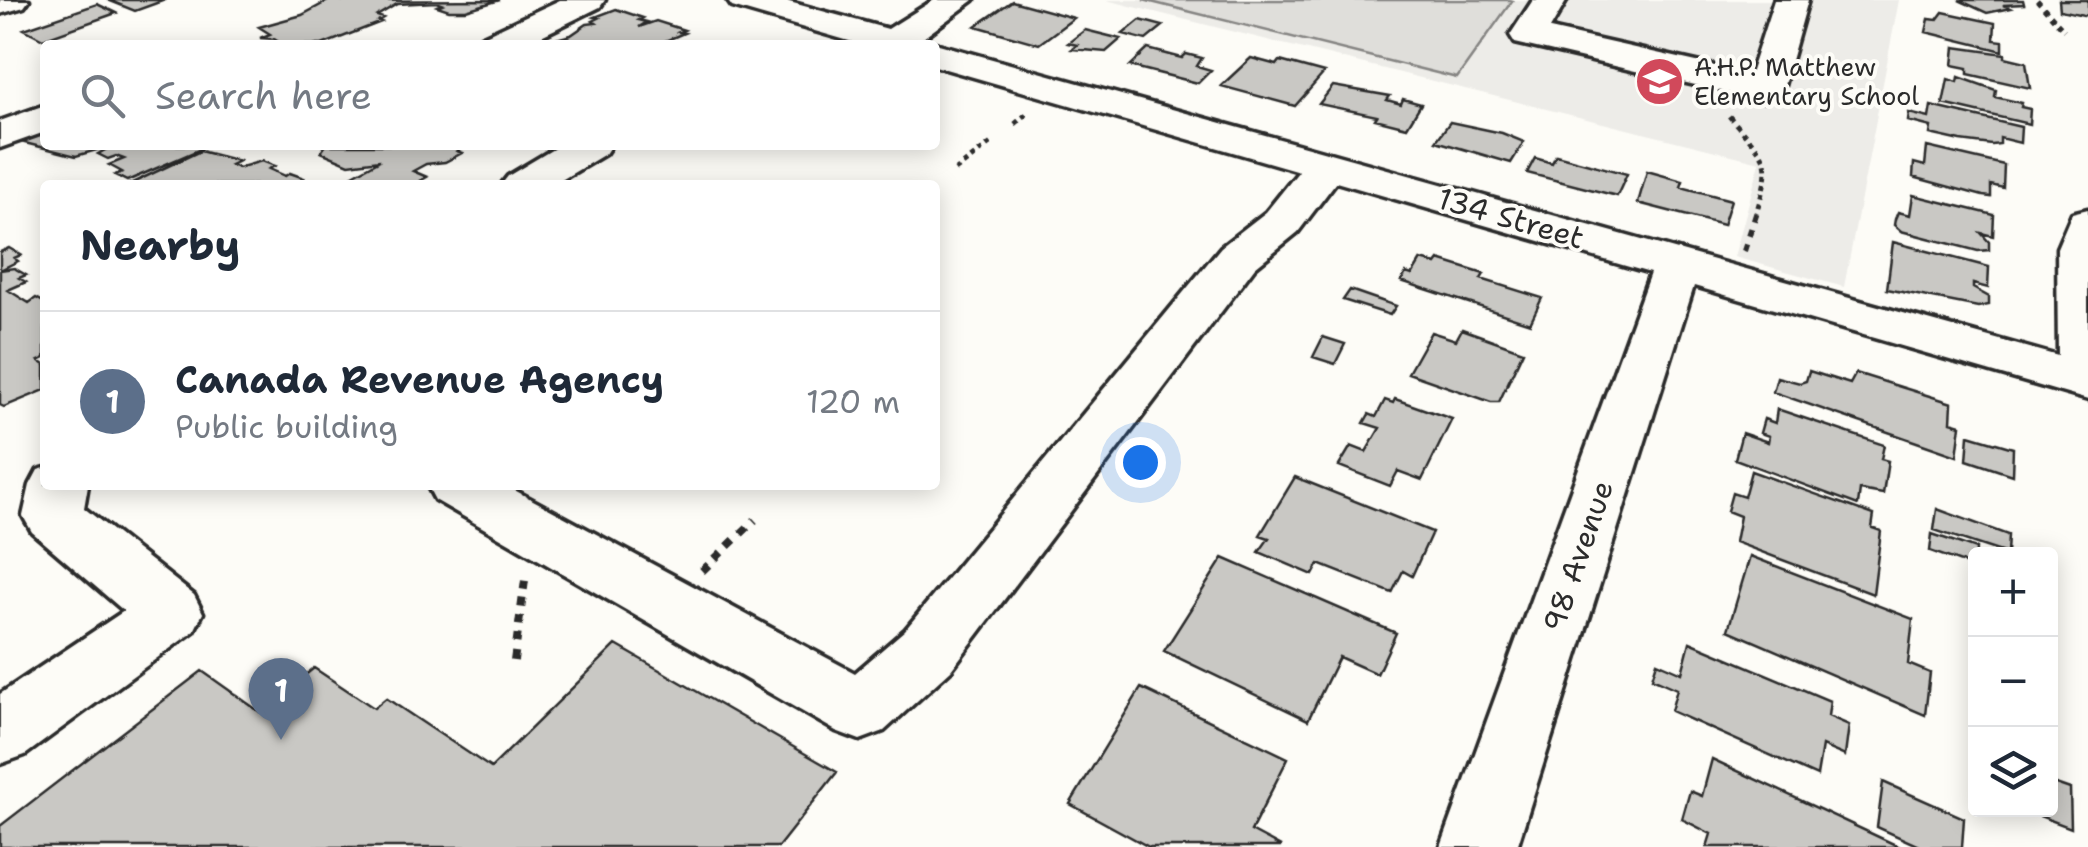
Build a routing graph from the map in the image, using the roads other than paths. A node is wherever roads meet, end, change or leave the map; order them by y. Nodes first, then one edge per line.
1 (12, 0) edge
2 (588, 0) edge
3 (744, 0) edge
4 (957, 0) edge
5 (1550, 0) edge
6 (1791, 0) edge
7 (0, 4) edge
8 (805, 18) junction
9 (498, 40) edge
10 (768, 40) edge
11 (885, 40) edge
12 (917, 40) edge
13 (940, 56) edge
14 (40, 119) edge
15 (0, 136) edge
16 (582, 150) edge
17 (1326, 166) junction
18 (531, 180) edge
19 (2088, 224) edge
20 (1678, 265) junction
21 (2087, 382) edge
22 (58, 490) edge
23 (465, 490) edge
24 (0, 733) edge
25 (1479, 847) edge

1 - 7 street
2 - 9 street
3 - 8 street, 134 Street
4 - 12 street
5 - 6 street
8 - 10 street
8 - 11 street, 134 Street
13 - 17 street, 134 Street
14 - 15 street
16 - 18 street
17 - 20 street, 134 Street
17 - 23 street
19 - 21 street
20 - 21 street, 134 Street
20 - 25 street, 98 Avenue
22 - 24 street

